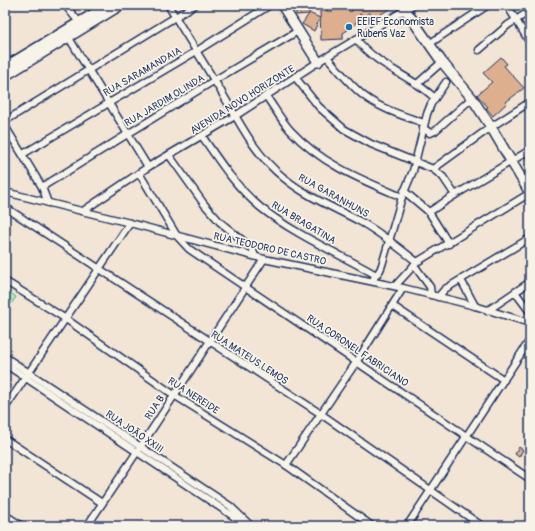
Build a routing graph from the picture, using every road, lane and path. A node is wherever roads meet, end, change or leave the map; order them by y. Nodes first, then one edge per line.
1 (65, 5) edge
2 (108, 5) edge
3 (121, 5) edge
4 (168, 5) edge
5 (195, 5) edge
6 (270, 5) edge
7 (282, 5) edge
8 (488, 5) edge
9 (507, 5) edge
10 (406, 7) edge
11 (530, 11) edge
12 (175, 17) junction
13 (516, 20) junction
14 (78, 22) junction
15 (298, 31) junction
16 (69, 38) junction
17 (356, 39) junction
18 (530, 43) edge
19 (429, 44) junction
20 (479, 50) dead end
21 (195, 52) junction
22 (327, 57) junction
23 (318, 62) junction
24 (442, 62) junction
25 (5, 67) edge
26 (89, 71) junction
27 (5, 76) edge
28 (295, 77) junction
29 (215, 80) junction
30 (446, 82) dead end
31 (417, 84) junction
32 (266, 96) junction
33 (435, 98) junction
34 (472, 98) junction
35 (108, 102) junction
36 (530, 102) edge
37 (235, 116) junction
38 (5, 121) edge
39 (5, 126) edge
40 (424, 126) junction
41 (491, 127) junction
42 (128, 133) junction
43 (202, 136) junction
44 (530, 150) edge
45 (23, 154) junction
46 (169, 155) junction
47 (416, 161) junction
48 (512, 161) junction
49 (148, 167) junction
50 (433, 169) junction
51 (139, 173) junction
52 (42, 187) junction
53 (5, 192) edge
54 (530, 193) edge
55 (403, 194) junction
56 (455, 195) junction
57 (48, 202) junction
58 (5, 207) edge
59 (83, 211) junction
60 (429, 212) junction
61 (130, 223) junction
62 (177, 236) junction
63 (530, 238) edge
64 (389, 240) junction
65 (449, 244) junction
66 (254, 256) junction
67 (264, 259) junction
68 (416, 264) junction
69 (99, 269) junction
70 (376, 275) junction
71 (461, 280) junction
72 (5, 281) edge
73 (372, 281) junction
74 (530, 282) edge
75 (395, 286) junction
76 (246, 287) junction
77 (404, 288) junction
78 (515, 292) junction
79 (431, 295) junction
80 (438, 297) junction
81 (393, 306) junction
82 (475, 306) junction
83 (487, 311) junction
84 (530, 312) edge
85 (66, 319) junction
86 (530, 323) edge
87 (530, 340) edge
88 (209, 342) junction
89 (5, 357) edge
90 (357, 361) junction
91 (5, 364) edge
92 (27, 375) junction
93 (504, 380) junction
94 (174, 395) junction
95 (5, 408) edge
96 (321, 414) junction
97 (466, 435) junction
98 (5, 439) edge
99 (141, 446) junction
100 (137, 452) junction
101 (286, 465) junction
102 (530, 479) edge
103 (431, 490) junction
104 (102, 503) junction
105 (5, 515) edge
106 (22, 526) edge
107 (87, 526) edge
108 (247, 526) edge
109 (251, 526) edge
110 (372, 526) edge
111 (407, 526) edge
112 (482, 526) edge

1 - 14 street
2 - 14 street
3 - 16 street
4 - 12 street, RUA GARANHUNS
5 - 12 street
6 - 21 street, RUA SARAMANDAIA
7 - 15 street
8 - 19 street
9 - 13 street
10 - 17 street, AVENIDA NOVO HORIZONTE
10 - 19 street
11 - 13 street
12 - 21 street, RUA GARANHUNS
12 - 26 street
13 - 18 street
13 - 20 street
14 - 25 street
15 - 23 street
15 - 29 street, RUA JARDIM OLINDA
16 - 26 street
16 - 27 street
17 - 22 street, AVENIDA NOVO HORIZONTE
17 - 31 street
19 - 24 street
21 - 29 street, RUA GARANHUNS
21 - 35 street, RUA SARAMANDAIA
22 - 23 street, AVENIDA NOVO HORIZONTE
22 - 40 street
23 - 28 street, AVENIDA NOVO HORIZONTE
24 - 31 street
24 - 34 street
26 - 35 street
26 - 38 street
28 - 32 street, AVENIDA NOVO HORIZONTE
28 - 47 street
29 - 37 street, RUA GARANHUNS
29 - 42 street, RUA JARDIM OLINDA
30 - 33 street
31 - 33 street
32 - 37 street, AVENIDA NOVO HORIZONTE
32 - 55 street
33 - 40 street
34 - 40 street
34 - 41 street
35 - 42 street
35 - 45 street, RUA SARAMANDAIA
36 - 41 street
37 - 43 street, AVENIDA NOVO HORIZONTE
37 - 64 street, RUA GARANHUNS
39 - 45 street
40 - 47 street
41 - 48 street
41 - 50 street
42 - 49 street
42 - 52 street, RUA JARDIM OLINDA
43 - 46 street, AVENIDA NOVO HORIZONTE
43 - 70 street, RUA BRAGATINA
44 - 48 street
45 - 52 street
46 - 49 street, AVENIDA NOVO HORIZONTE
46 - 66 street
47 - 50 street
47 - 55 street
48 - 54 street
48 - 56 street
49 - 51 street, AVENIDA NOVO HORIZONTE
50 - 56 street
51 - 59 street, AVENIDA NOVO HORIZONTE
51 - 62 street, RUA CORONEL FABRICIANO
52 - 57 street
53 - 57 street, RUA TEODORO DE CASTRO
54 - 65 street
55 - 60 street
55 - 64 street
56 - 60 street
57 - 59 street, RUA TEODORO DE CASTRO
58 - 69 street, RUA MATEUS LEMOS
59 - 61 street, RUA TEODORO DE CASTRO
60 - 65 street
61 - 62 street, RUA TEODORO DE CASTRO
61 - 69 street
62 - 66 street, RUA TEODORO DE CASTRO
62 - 76 street, RUA CORONEL FABRICIANO
63 - 71 street
64 - 68 street, RUA GARANHUNS
64 - 70 street
65 - 68 street
66 - 67 street, RUA TEODORO DE CASTRO
67 - 73 street, RUA TEODORO DE CASTRO
67 - 76 street, RUA B
68 - 75 street
68 - 79 street, RUA GARANHUNS
69 - 85 street
69 - 88 street, RUA MATEUS LEMOS
70 - 73 street
71 - 80 street
71 - 82 street
72 - 85 street, RUA NEREIDE
73 - 75 street, RUA TEODORO DE CASTRO
74 - 78 street
75 - 77 street, RUA TEODORO DE CASTRO
76 - 88 street, RUA B
76 - 90 street, RUA CORONEL FABRICIANO
77 - 79 street, RUA TEODORO DE CASTRO
77 - 81 street
78 - 83 street
78 - 84 street
79 - 80 street, RUA TEODORO DE CASTRO
80 - 82 street, RUA TEODORO DE CASTRO
81 - 90 street
81 - 93 street
82 - 83 street, RUA TEODORO DE CASTRO
83 - 86 street, RUA TEODORO DE CASTRO
85 - 92 street
85 - 94 street, RUA NEREIDE
87 - 93 street
88 - 94 street, RUA B
88 - 96 street, RUA MATEUS LEMOS
89 - 92 street, RUA JOÃO XXIII
90 - 96 street
90 - 97 street, RUA CORONEL FABRICIANO
91 - 92 street, RUA JOÃO XXIII
92 - 95 street
92 - 99 street, RUA JOÃO XXIII
92 - 100 street, RUA JOÃO XXIII
93 - 97 street
94 - 99 street, RUA B
94 - 101 street, RUA NEREIDE
96 - 101 street
96 - 103 street, RUA MATEUS LEMOS
97 - 102 street, RUA CORONEL FABRICIANO
97 - 103 street
98 - 104 street
99 - 100 street, RUA B
99 - 109 street, RUA JOÃO XXIII
100 - 104 street, RUA B
100 - 108 street, RUA JOÃO XXIII
101 - 110 street, RUA NEREIDE
103 - 111 street
103 - 112 street, RUA MATEUS LEMOS
104 - 107 street, RUA B
105 - 106 street

